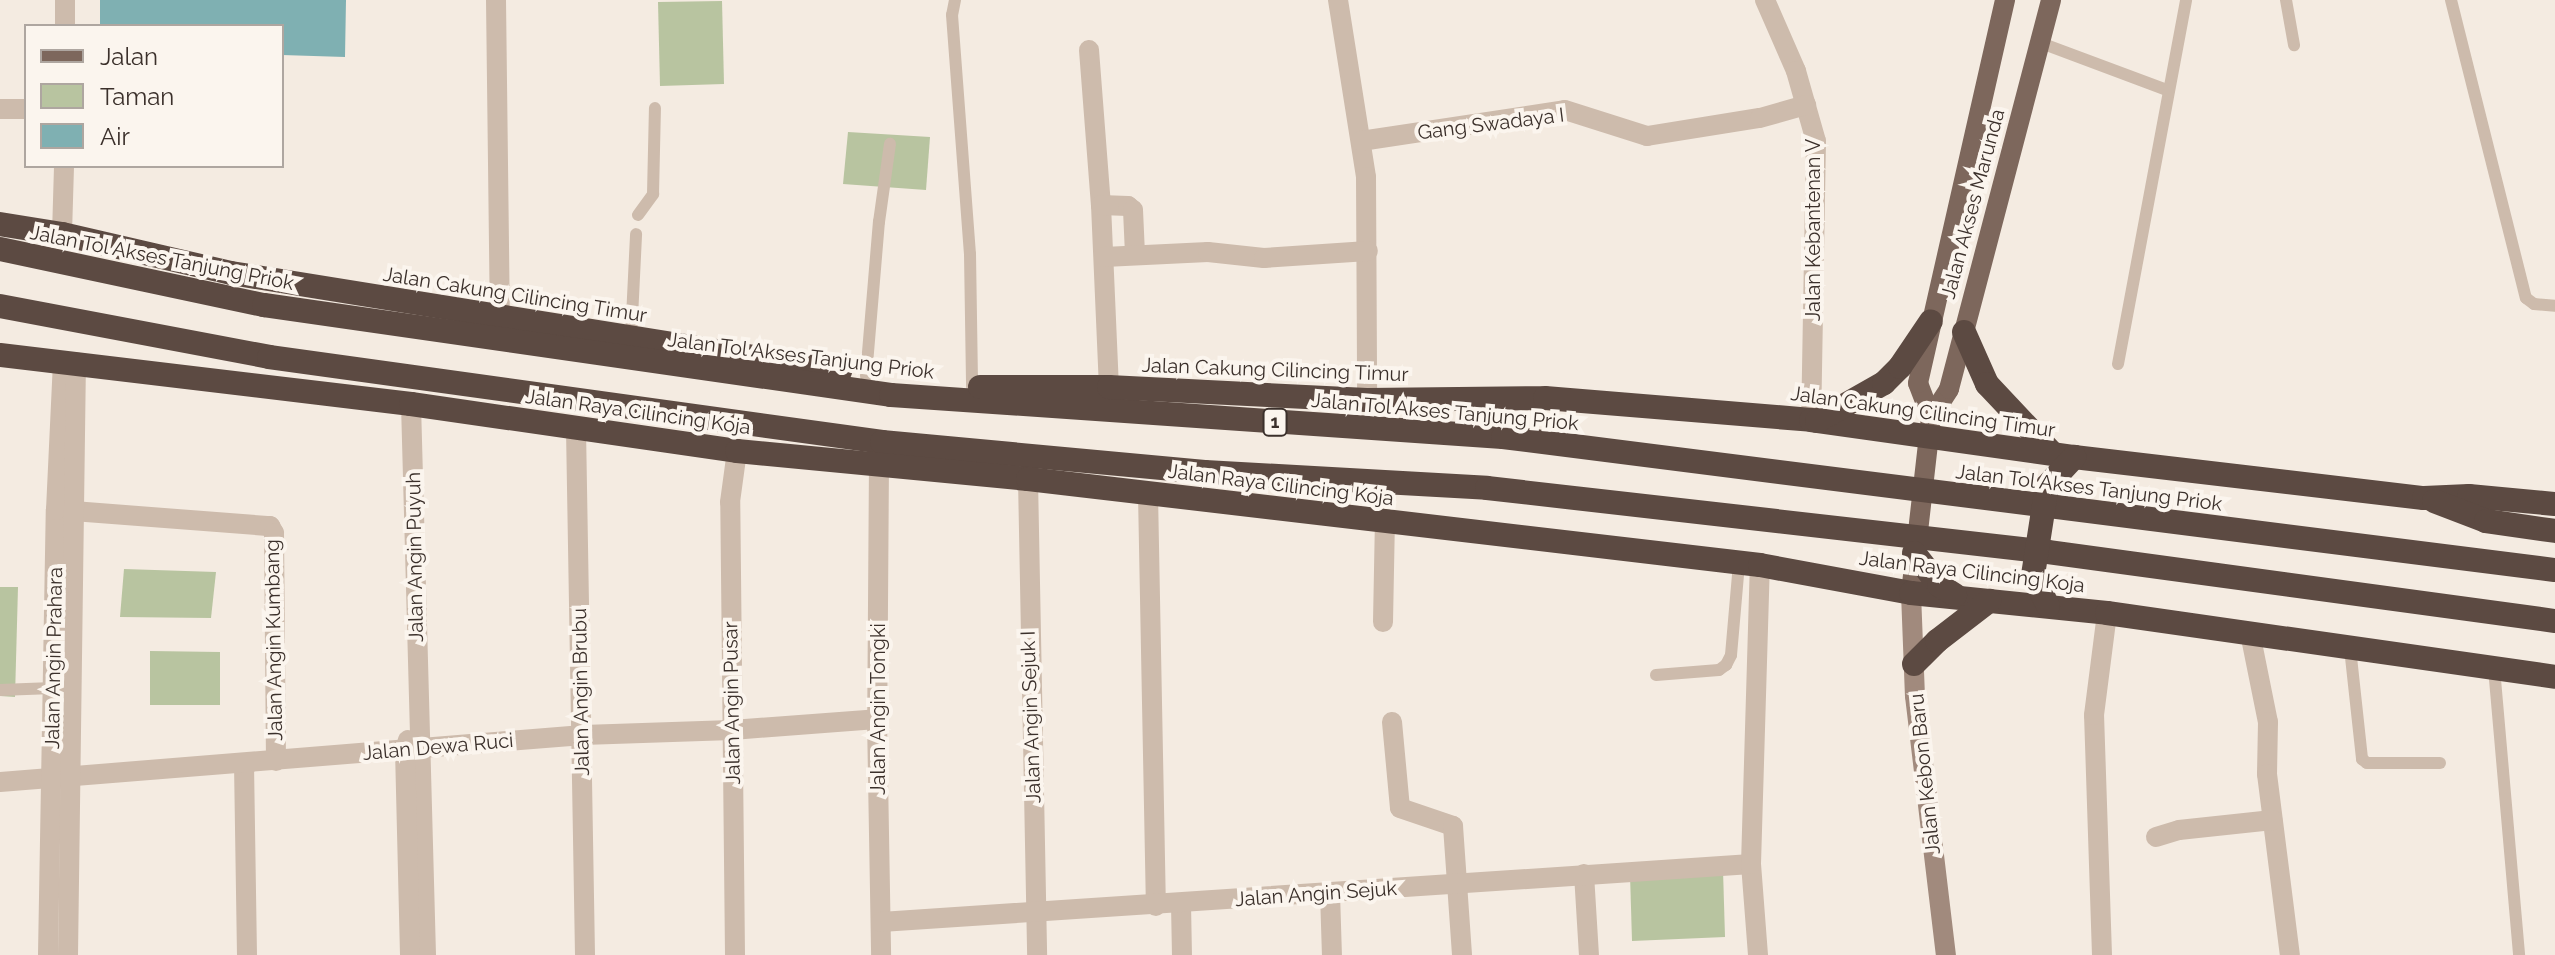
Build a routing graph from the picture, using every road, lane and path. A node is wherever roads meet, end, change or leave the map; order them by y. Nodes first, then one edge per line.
1 (65, 0) edge
2 (496, 0) edge
3 (955, 0) edge
4 (1338, 0) edge
5 (1765, 0) edge
6 (2051, 0) edge
7 (2186, 0) edge
8 (2286, 0) edge
9 (2451, 0) edge
10 (2002, 2) edge
11 (65, 24) edge
12 (2041, 43) junction
13 (2294, 45) dead end
14 (1089, 50) dead end
15 (2167, 90) junction
16 (1806, 105) junction
17 (655, 108) dead end
18 (0, 109) edge
19 (24, 109) edge
20 (1361, 141) junction
21 (890, 144) dead end
22 (64, 168) edge
23 (1101, 205) junction
24 (638, 215) dead end
25 (0, 224) edge
26 (62, 234) junction
27 (636, 234) dead end
28 (0, 249) edge
29 (1368, 251) junction
30 (1135, 254) junction
31 (1104, 257) junction
32 (0, 306) edge
33 (2555, 306) edge
34 (500, 319) junction
35 (1931, 321) junction
36 (1964, 332) junction
37 (631, 338) junction
38 (0, 355) edge
39 (70, 361) junction
40 (2118, 364) dead end
41 (866, 376) junction
42 (972, 387) junction
43 (1109, 387) junction
44 (1367, 400) junction
45 (411, 404) junction
46 (1814, 420) junction
47 (1930, 426) junction
48 (576, 429) junction
49 (737, 451) junction
50 (2063, 455) junction
51 (879, 462) junction
52 (1028, 479) junction
53 (1148, 494) junction
54 (2424, 498) junction
55 (2555, 504) edge
56 (73, 511) junction
57 (1385, 522) junction
58 (2555, 531) edge
59 (1914, 553) junction
60 (1750, 564) junction
61 (2555, 570) edge
62 (1911, 593) junction
63 (1957, 596) junction
64 (1989, 601) junction
65 (2048, 606) junction
66 (2107, 613) junction
67 (2555, 621) edge
68 (1383, 622) dead end
69 (62, 630) junction
70 (2250, 633) junction
71 (2350, 648) junction
72 (1914, 664) junction
73 (2494, 668) junction
74 (1656, 675) dead end
75 (2555, 677) edge
76 (53, 688) junction
77 (0, 690) edge
78 (877, 719) junction
79 (1392, 722) dead end
80 (732, 730) junction
81 (583, 735) junction
82 (413, 749) junction
83 (276, 761) junction
84 (2440, 763) dead end
85 (244, 764) junction
86 (60, 778) junction
87 (0, 782) edge
88 (2272, 820) junction
89 (2156, 837) dead end
90 (1751, 864) junction
91 (1584, 874) junction
92 (1457, 884) junction
93 (1330, 893) junction
94 (1181, 904) junction
95 (1156, 906) junction
96 (1036, 912) junction
97 (881, 922) junction
98 (48, 955) edge
99 (68, 955) edge
100 (247, 955) edge
101 (410, 955) edge
102 (426, 955) edge
103 (585, 955) edge
104 (735, 955) edge
105 (881, 955) edge
106 (1037, 955) edge
107 (1182, 955) edge
108 (1332, 955) edge
109 (1462, 955) edge
110 (1589, 955) edge
111 (1758, 955) edge
112 (1946, 955) edge
113 (2102, 955) edge
114 (2290, 955) edge
115 (2519, 955) edge

1 - 11 street
2 - 34 street
3 - 42 lane
4 - 20 street
5 - 16 street, Jalan Kebantenan V
6 - 12 main road, Jalan Akses Marunda
7 - 15 lane
8 - 13 lane
9 - 33 lane
10 - 35 main road, Jalan Akses Marunda
12 - 15 lane
12 - 36 main road, Jalan Akses Marunda
14 - 23 street
15 - 40 lane
16 - 20 street, Gang Swadaya I
16 - 46 street, Jalan Kebantenan V
17 - 24 lane
18 - 19 street
20 - 29 street
21 - 41 lane
22 - 26 street
23 - 30 street
23 - 31 street
25 - 26 highway, Jalan Cakung Cilincing Timur
26 - 34 highway, Jalan Cakung Cilincing Timur
27 - 37 lane
28 - 61 highway, Jalan Tol Akses Tanjung Priok / 1
29 - 30 street
29 - 44 street
30 - 31 street
31 - 43 street
32 - 67 highway
34 - 37 highway, Jalan Cakung Cilincing Timur
35 - 46 highway
35 - 47 main road, Jalan Akses Marunda
36 - 47 main road, Jalan Akses Marunda
36 - 50 highway
37 - 41 highway, Jalan Cakung Cilincing Timur
38 - 39 highway, Jalan Raya Cilincing Koja
39 - 45 highway, Jalan Raya Cilincing Koja
39 - 56 street, Jalan Angin Prahara
39 - 69 street, Jalan Angin Prahara
41 - 42 highway, Jalan Cakung Cilincing Timur
42 - 43 highway, Jalan Cakung Cilincing Timur
43 - 44 highway, Jalan Cakung Cilincing Timur
44 - 46 highway, Jalan Cakung Cilincing Timur
45 - 48 highway, Jalan Raya Cilincing Koja
45 - 82 street, Jalan Angin Puyuh
46 - 47 highway, Jalan Cakung Cilincing Timur
47 - 50 highway, Jalan Cakung Cilincing Timur
47 - 59 main road, Jalan Akses Marunda
48 - 49 highway, Jalan Raya Cilincing Koja
48 - 81 street, Jalan Angin Brubu
49 - 51 highway, Jalan Raya Cilincing Koja
49 - 80 street, Jalan Angin Pusar
50 - 54 highway, Jalan Cakung Cilincing Timur
50 - 65 highway
51 - 52 highway, Jalan Raya Cilincing Koja
51 - 78 street, Jalan Angin Tongki
52 - 53 highway, Jalan Raya Cilincing Koja
52 - 96 street, Jalan Angin Sejuk I
53 - 57 highway, Jalan Raya Cilincing Koja
53 - 95 street
54 - 55 highway, Jalan Cakung Cilincing Timur
54 - 58 highway
56 - 69 street, Jalan Angin Prahara
56 - 83 street, Jalan Angin Kumbang
57 - 60 highway, Jalan Raya Cilincing Koja
57 - 68 street
59 - 62 main road, Jalan Akses Marunda
59 - 63 highway
60 - 62 highway, Jalan Raya Cilincing Koja
60 - 74 lane
60 - 90 street
62 - 63 highway, Jalan Raya Cilincing Koja
62 - 72 street, Jalan Kebon Baru
63 - 64 highway, Jalan Raya Cilincing Koja
64 - 65 highway, Jalan Raya Cilincing Koja
64 - 72 highway
65 - 66 highway, Jalan Raya Cilincing Koja
66 - 70 highway, Jalan Raya Cilincing Koja
66 - 113 street
69 - 76 street, Jalan Angin Prahara
69 - 86 street, Jalan Angin Prahara
70 - 71 highway, Jalan Raya Cilincing Koja
70 - 88 street
71 - 73 highway, Jalan Raya Cilincing Koja
71 - 84 lane
72 - 112 street, Jalan Kebon Baru
73 - 75 highway, Jalan Raya Cilincing Koja
73 - 115 lane
76 - 77 lane
76 - 86 street, Jalan Angin Prahara
78 - 80 street, Jalan Dewa Ruci
78 - 97 street, Jalan Angin Tongki
79 - 92 street
80 - 81 street, Jalan Dewa Ruci
80 - 104 street, Jalan Angin Pusar
81 - 82 street, Jalan Dewa Ruci
81 - 103 street, Jalan Angin Brubu
82 - 83 street, Jalan Dewa Ruci
82 - 101 street, Jalan Angin Puyuh
82 - 102 street, Jalan Angin Puyuh
83 - 85 street, Jalan Dewa Ruci
85 - 86 street, Jalan Dewa Ruci
85 - 100 street, Jalan Angin Kumbang
86 - 87 street, Jalan Dewa Ruci
86 - 98 street, Jalan Angin Prahara
86 - 99 street, Jalan Angin Prahara
88 - 89 street
88 - 114 street
90 - 91 street, Jalan Angin Sejuk
90 - 111 street
91 - 92 street, Jalan Angin Sejuk
91 - 110 street
92 - 93 street, Jalan Angin Sejuk
92 - 109 street
93 - 94 street, Jalan Angin Sejuk
93 - 108 street
94 - 95 street, Jalan Angin Sejuk
94 - 107 street
95 - 96 street, Jalan Angin Sejuk
96 - 97 street, Jalan Angin Sejuk
96 - 106 street, Jalan Angin Sejuk I
97 - 105 street, Jalan Angin Tongki

